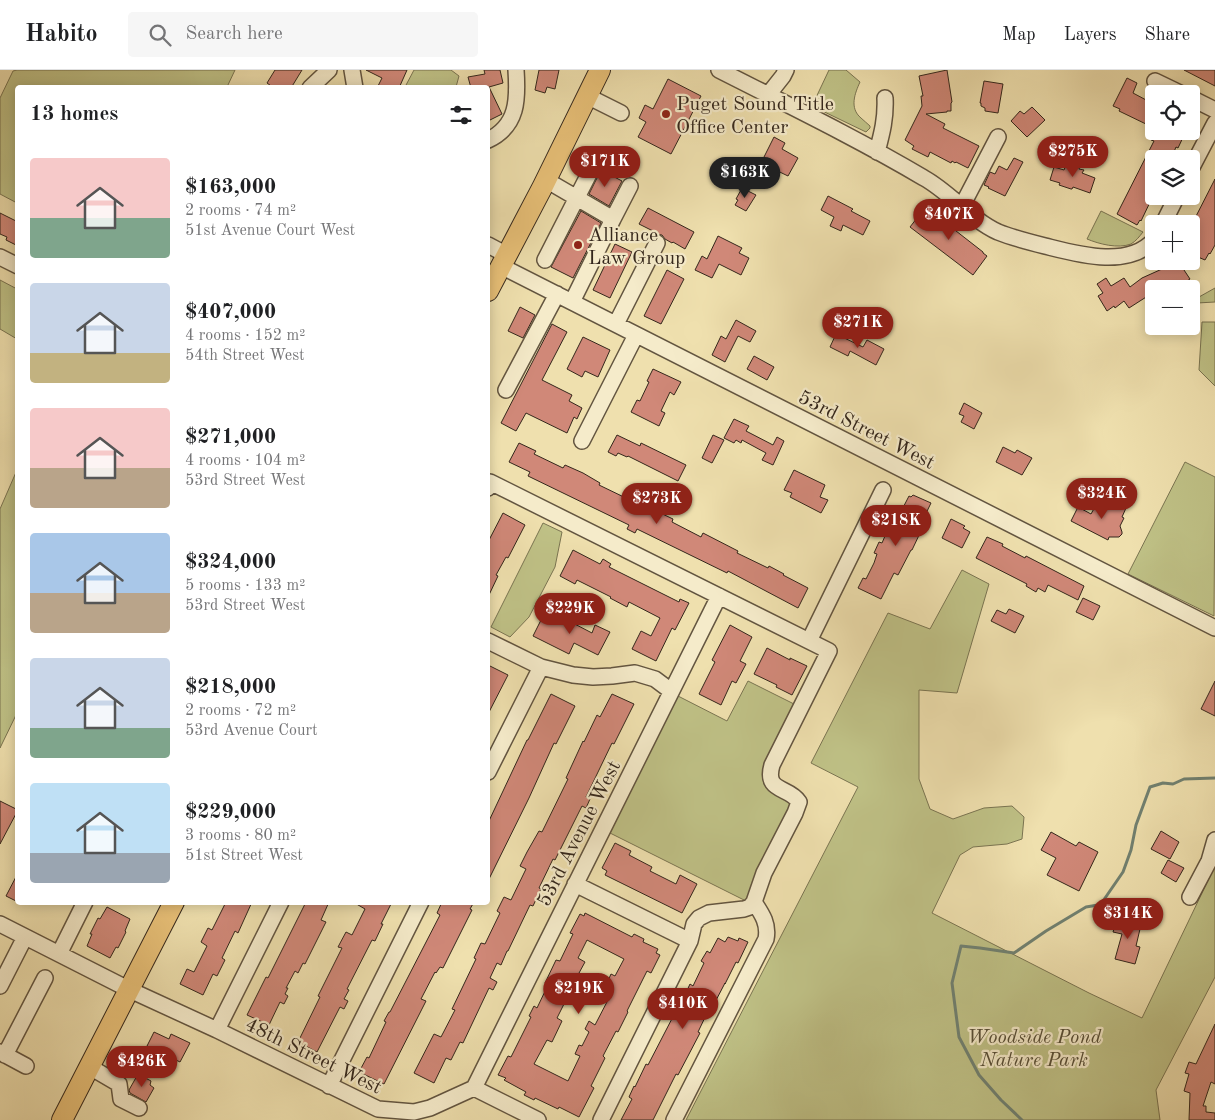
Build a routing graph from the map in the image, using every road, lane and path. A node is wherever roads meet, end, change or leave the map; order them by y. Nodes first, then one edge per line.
1 (329, 70) edge
2 (352, 70) edge
3 (516, 70) edge
4 (600, 70) edge
5 (719, 70) edge
6 (786, 70) edge
7 (1155, 81) dead end
8 (313, 85) edge
9 (354, 85) edge
10 (1163, 85) edge
11 (768, 95) junction
12 (587, 96) junction
13 (885, 98) dead end
14 (1200, 102) edge
15 (1215, 110) edge
16 (621, 113) dead end
17 (1215, 123) edge
18 (998, 137) dead end
19 (490, 139) edge
20 (877, 152) junction
21 (1200, 152) edge
22 (592, 168) dead end
23 (546, 180) junction
24 (630, 186) dead end
25 (577, 197) junction
26 (962, 206) junction
27 (613, 219) junction
28 (657, 244) dead end
29 (490, 247) edge
30 (1145, 247) edge
31 (0, 257) edge
32 (504, 260) junction
33 (545, 260) dead end
34 (15, 264) edge
35 (490, 288) edge
36 (557, 294) junction
37 (572, 302) junction
38 (616, 324) junction
39 (636, 335) junction
40 (506, 390) dead end
41 (582, 441) dead end
42 (490, 485) edge
43 (883, 490) dead end
44 (719, 596) junction
45 (1215, 628) edge
46 (809, 641) junction
47 (490, 642) edge
48 (541, 667) junction
49 (671, 691) junction
50 (490, 768) edge
51 (1215, 840) edge
52 (575, 884) junction
53 (1190, 898) dead end
54 (754, 902) junction
55 (84, 905) edge
56 (172, 905) edge
57 (280, 905) edge
58 (419, 905) edge
59 (0, 924) edge
60 (25, 937) junction
61 (690, 941) junction
62 (59, 954) junction
63 (45, 978) dead end
64 (0, 986) edge
65 (130, 990) junction
66 (217, 1030) junction
67 (3, 1053) edge
68 (26, 1066) dead end
69 (90, 1067) junction
70 (328, 1086) junction
71 (474, 1088) junction
72 (139, 1108) dead end
73 (62, 1120) edge
74 (538, 1120) edge
75 (602, 1120) edge
76 (674, 1120) edge

1 - 8 street
2 - 9 street
3 - 19 street
4 - 12 main road
5 - 11 street
6 - 11 street
7 - 10 street
11 - 20 street
12 - 16 street
12 - 23 main road
13 - 20 street
14 - 15 street
17 - 21 street
18 - 26 street
20 - 26 street
22 - 25 street
23 - 25 street
23 - 32 main road
24 - 27 street
25 - 27 street
25 - 33 street
26 - 30 street
27 - 37 street
28 - 38 street
29 - 32 street, 53rd Street West
31 - 34 street
32 - 35 main road
32 - 36 street, 53rd Street West
36 - 37 street, 53rd Street West
36 - 40 street
37 - 38 street, 53rd Street West
38 - 39 street, 53rd Street West
39 - 41 street
39 - 45 street, 53rd Street West
42 - 44 street
43 - 46 street
44 - 46 street
44 - 49 street, 53rd Avenue West
46 - 54 street
47 - 48 street
48 - 49 street
48 - 50 street
49 - 52 street, 53rd Avenue West
51 - 53 street
52 - 61 street
52 - 71 street, 53rd Avenue West
54 - 61 street
54 - 76 street
55 - 62 street
56 - 65 main road
57 - 66 street
58 - 70 street
59 - 60 street, 48th Street West
60 - 62 street, 48th Street West
60 - 64 street
61 - 75 street
62 - 65 street, 48th Street West
63 - 67 street
65 - 66 street, 48th Street West
65 - 69 main road
66 - 70 street, 48th Street West
67 - 68 street
69 - 72 street
69 - 73 main road
70 - 71 street, 48th Street West
71 - 74 street

